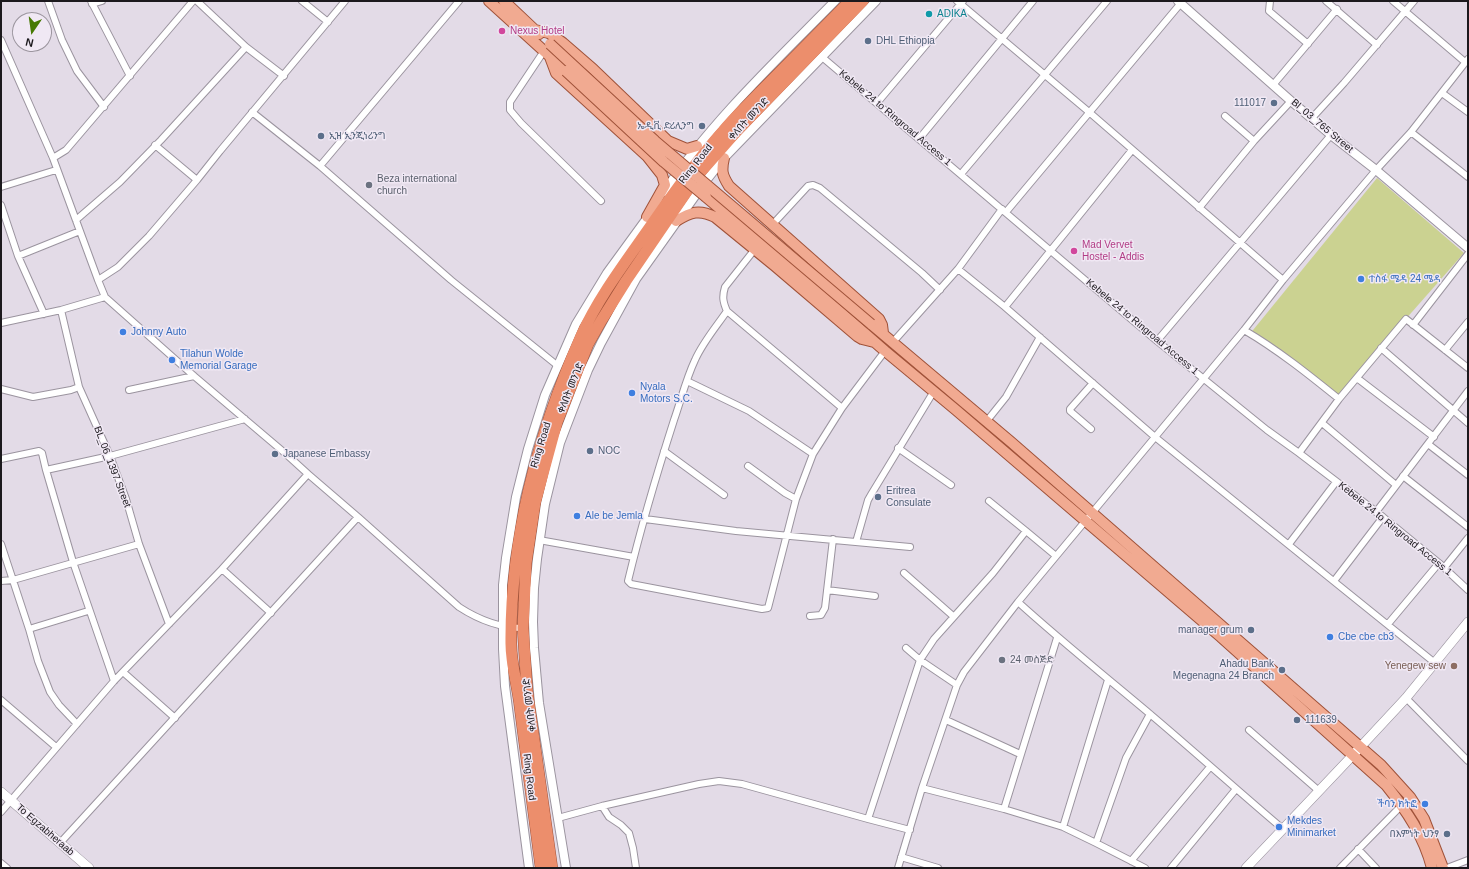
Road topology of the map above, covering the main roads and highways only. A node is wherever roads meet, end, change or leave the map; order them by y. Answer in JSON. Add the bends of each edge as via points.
{"nodes":[{"id":1,"x":489,"y":1,"type":"edge"},
{"id":2,"x":504,"y":1,"type":"edge"},
{"id":3,"x":850,"y":1,"type":"edge"},
{"id":4,"x":863,"y":1,"type":"edge"},
{"id":5,"x":535,"y":30,"type":"junction"},
{"id":6,"x":548,"y":51,"type":"junction"},
{"id":7,"x":697,"y":146,"type":"road end"},
{"id":8,"x":724,"y":158,"type":"road end"},
{"id":9,"x":647,"y":217,"type":"road end"},
{"id":10,"x":676,"y":221,"type":"road end"},
{"id":11,"x":883,"y":333,"type":"junction"},
{"id":12,"x":875,"y":342,"type":"junction"},
{"id":13,"x":1088,"y":518,"type":"junction"},
{"id":14,"x":1468,"y":622,"type":"edge"},
{"id":15,"x":1361,"y":746,"type":"junction"},
{"id":16,"x":1353,"y":756,"type":"junction"},
{"id":17,"x":1,"y":792,"type":"edge"},
{"id":18,"x":89,"y":868,"type":"edge"},
{"id":19,"x":541,"y":868,"type":"edge"},
{"id":20,"x":552,"y":868,"type":"edge"},
{"id":21,"x":1246,"y":868,"type":"edge"},
{"id":22,"x":1432,"y":868,"type":"edge"},
{"id":23,"x":1443,"y":868,"type":"edge"}],
"edges":[{"from":1,"to":6,"type":"main road"},
{"from":2,"to":5,"type":"main road"},
{"from":3,"to":19,"type":"highway","name":"Ring Road","via":[[723,130],[694,165],[591,317],[551,410],[540,442],[520,528],[506,627],[518,688]]},
{"from":4,"to":20,"type":"highway","name":"ቀለበት መንገድ","via":[[736,132],[699,174],[601,321],[588,344],[557,422],[535,503],[526,563],[523,628],[527,690]]},
{"from":5,"to":6,"type":"main road"},
{"from":5,"to":7,"type":"main road","via":[[549,34],[562,42],[668,141],[687,149]]},
{"from":6,"to":9,"type":"main road","via":[[556,73],[647,156],[662,175],[665,185]]},
{"from":6,"to":11,"type":"main road","bridge":true},
{"from":6,"to":12,"type":"main road","bridge":true,"via":[[566,71],[664,162]]},
{"from":8,"to":11,"type":"main road","via":[[722,168],[724,179],[729,186],[879,319]]},
{"from":10,"to":12,"type":"main road","via":[[692,212],[707,213],[725,224],[862,340]]},
{"from":11,"to":13,"type":"main road","via":[[986,422]]},
{"from":12,"to":13,"type":"main road"},
{"from":13,"to":15,"type":"main road"},
{"from":13,"to":16,"type":"main road"},
{"from":14,"to":15,"type":"main road","via":[[1406,698]]},
{"from":15,"to":16,"type":"main road"},
{"from":15,"to":23,"type":"main road","via":[[1410,797],[1424,818]]},
{"from":16,"to":21,"type":"main road"},
{"from":16,"to":22,"type":"main road","via":[[1386,785],[1402,805],[1422,838]]},
{"from":17,"to":18,"type":"main road","name":"To Egzabheraab"}]}
